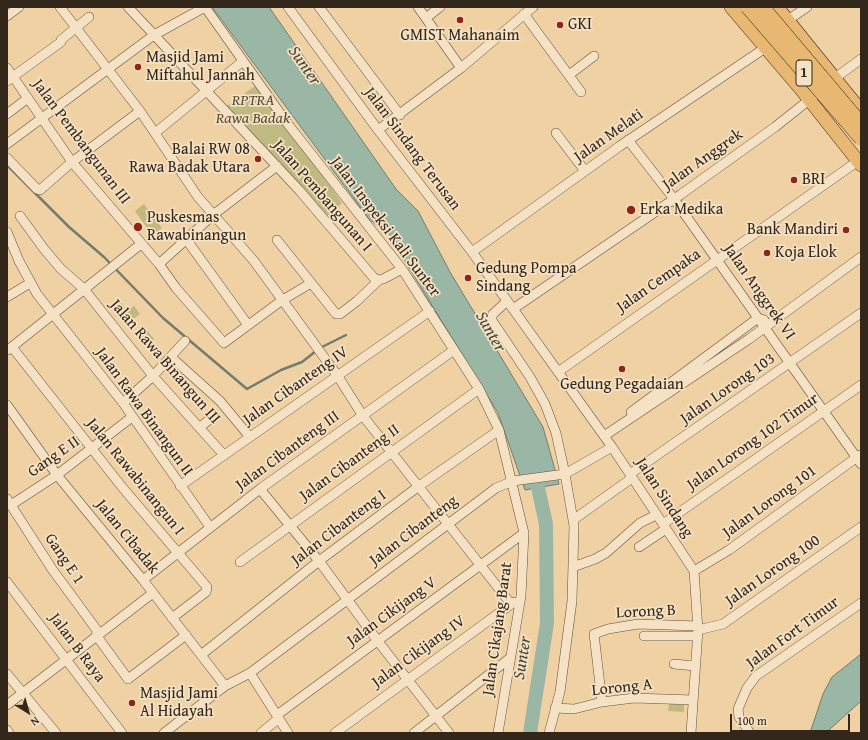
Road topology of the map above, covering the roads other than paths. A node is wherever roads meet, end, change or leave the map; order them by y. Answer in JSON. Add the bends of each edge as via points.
{"nodes":[{"id":1,"x":19,"y":7,"type":"edge"},
{"id":2,"x":60,"y":7,"type":"edge"},
{"id":3,"x":128,"y":7,"type":"edge"},
{"id":4,"x":205,"y":7,"type":"edge"},
{"id":5,"x":288,"y":7,"type":"edge"},
{"id":6,"x":319,"y":7,"type":"edge"},
{"id":7,"x":418,"y":7,"type":"edge"},
{"id":8,"x":440,"y":7,"type":"edge"},
{"id":9,"x":533,"y":7,"type":"edge"},
{"id":10,"x":731,"y":7,"type":"edge"},
{"id":11,"x":747,"y":7,"type":"edge"},
{"id":12,"x":764,"y":7,"type":"edge"},
{"id":13,"x":777,"y":7,"type":"edge"},
{"id":14,"x":807,"y":7,"type":"edge"},
{"id":15,"x":524,"y":14,"type":"junction"},
{"id":16,"x":7,"y":16,"type":"edge"},
{"id":17,"x":89,"y":17,"type":"dead end"},
{"id":18,"x":426,"y":18,"type":"junction"},
{"id":19,"x":788,"y":20,"type":"junction"},
{"id":20,"x":77,"y":27,"type":"junction"},
{"id":21,"x":154,"y":35,"type":"junction"},
{"id":22,"x":765,"y":48,"type":"junction"},
{"id":23,"x":594,"y":56,"type":"dead end"},
{"id":24,"x":861,"y":59,"type":"edge"},
{"id":25,"x":243,"y":61,"type":"junction"},
{"id":26,"x":7,"y":68,"type":"edge"},
{"id":27,"x":461,"y":68,"type":"junction"},
{"id":28,"x":109,"y":69,"type":"junction"},
{"id":29,"x":569,"y":75,"type":"junction"},
{"id":30,"x":834,"y":78,"type":"junction"},
{"id":31,"x":10,"y":79,"type":"edge"},
{"id":32,"x":208,"y":91,"type":"junction"},
{"id":33,"x":581,"y":92,"type":"dead end"},
{"id":34,"x":28,"y":98,"type":"junction"},
{"id":35,"x":809,"y":99,"type":"junction"},
{"id":36,"x":140,"y":111,"type":"junction"},
{"id":37,"x":861,"y":111,"type":"edge"},
{"id":38,"x":7,"y":114,"type":"edge"},
{"id":39,"x":861,"y":114,"type":"edge"},
{"id":40,"x":400,"y":115,"type":"junction"},
{"id":41,"x":41,"y":119,"type":"junction"},
{"id":42,"x":861,"y":123,"type":"edge"},
{"id":43,"x":378,"y":130,"type":"junction"},
{"id":44,"x":155,"y":133,"type":"junction"},
{"id":45,"x":556,"y":133,"type":"dead end"},
{"id":46,"x":838,"y":136,"type":"junction"},
{"id":47,"x":861,"y":139,"type":"edge"},
{"id":48,"x":628,"y":140,"type":"junction"},
{"id":49,"x":7,"y":144,"type":"edge"},
{"id":50,"x":7,"y":158,"type":"edge"},
{"id":51,"x":72,"y":162,"type":"junction"},
{"id":52,"x":859,"y":163,"type":"edge"},
{"id":53,"x":277,"y":166,"type":"junction"},
{"id":54,"x":584,"y":171,"type":"junction"},
{"id":55,"x":674,"y":199,"type":"junction"},
{"id":56,"x":214,"y":214,"type":"junction"},
{"id":57,"x":20,"y":216,"type":"dead end"},
{"id":58,"x":7,"y":232,"type":"edge"},
{"id":59,"x":186,"y":239,"type":"junction"},
{"id":60,"x":277,"y":240,"type":"dead end"},
{"id":61,"x":141,"y":244,"type":"junction"},
{"id":62,"x":472,"y":252,"type":"junction"},
{"id":63,"x":861,"y":257,"type":"edge"},
{"id":64,"x":717,"y":259,"type":"junction"},
{"id":65,"x":159,"y":264,"type":"junction"},
{"id":66,"x":402,"y":269,"type":"junction"},
{"id":67,"x":378,"y":280,"type":"junction"},
{"id":68,"x":30,"y":283,"type":"junction"},
{"id":69,"x":311,"y":283,"type":"junction"},
{"id":70,"x":84,"y":289,"type":"junction"},
{"id":71,"x":7,"y":297,"type":"edge"},
{"id":72,"x":281,"y":301,"type":"junction"},
{"id":73,"x":508,"y":301,"type":"junction"},
{"id":74,"x":513,"y":309,"type":"junction"},
{"id":75,"x":430,"y":311,"type":"junction"},
{"id":76,"x":861,"y":313,"type":"edge"},
{"id":77,"x":54,"y":314,"type":"junction"},
{"id":78,"x":758,"y":318,"type":"junction"},
{"id":79,"x":768,"y":324,"type":"junction"},
{"id":80,"x":248,"y":325,"type":"junction"},
{"id":81,"x":184,"y":341,"type":"dead end"},
{"id":82,"x":9,"y":349,"type":"edge"},
{"id":83,"x":454,"y":350,"type":"junction"},
{"id":84,"x":171,"y":356,"type":"junction"},
{"id":85,"x":791,"y":364,"type":"junction"},
{"id":86,"x":558,"y":372,"type":"junction"},
{"id":87,"x":337,"y":375,"type":"junction"},
{"id":88,"x":153,"y":376,"type":"junction"},
{"id":89,"x":861,"y":385,"type":"edge"},
{"id":90,"x":479,"y":389,"type":"junction"},
{"id":91,"x":123,"y":403,"type":"junction"},
{"id":92,"x":7,"y":405,"type":"edge"},
{"id":93,"x":823,"y":411,"type":"junction"},
{"id":94,"x":214,"y":416,"type":"dead end"},
{"id":95,"x":363,"y":416,"type":"junction"},
{"id":96,"x":132,"y":417,"type":"junction"},
{"id":97,"x":628,"y":418,"type":"junction"},
{"id":98,"x":200,"y":427,"type":"junction"},
{"id":99,"x":499,"y":430,"type":"junction"},
{"id":100,"x":249,"y":436,"type":"junction"},
{"id":101,"x":604,"y":436,"type":"junction"},
{"id":102,"x":612,"y":447,"type":"junction"},
{"id":103,"x":92,"y":449,"type":"junction"},
{"id":104,"x":392,"y":451,"type":"junction"},
{"id":105,"x":223,"y":454,"type":"junction"},
{"id":106,"x":860,"y":459,"type":"edge"},
{"id":107,"x":561,"y":474,"type":"junction"},
{"id":108,"x":57,"y":475,"type":"junction"},
{"id":109,"x":631,"y":476,"type":"junction"},
{"id":110,"x":516,"y":481,"type":"junction"},
{"id":111,"x":180,"y":486,"type":"junction"},
{"id":112,"x":420,"y":486,"type":"junction"},
{"id":113,"x":260,"y":489,"type":"junction"},
{"id":114,"x":9,"y":502,"type":"edge"},
{"id":115,"x":656,"y":514,"type":"junction"},
{"id":116,"x":573,"y":520,"type":"junction"},
{"id":117,"x":447,"y":523,"type":"junction"},
{"id":118,"x":290,"y":525,"type":"junction"},
{"id":119,"x":210,"y":527,"type":"junction"},
{"id":120,"x":664,"y":527,"type":"junction"},
{"id":121,"x":861,"y":528,"type":"edge"},
{"id":122,"x":524,"y":533,"type":"junction"},
{"id":123,"x":639,"y":547,"type":"dead end"},
{"id":124,"x":178,"y":553,"type":"junction"},
{"id":125,"x":240,"y":562,"type":"dead end"},
{"id":126,"x":319,"y":562,"type":"junction"},
{"id":127,"x":479,"y":566,"type":"junction"},
{"id":128,"x":573,"y":567,"type":"junction"},
{"id":129,"x":694,"y":571,"type":"junction"},
{"id":130,"x":143,"y":580,"type":"junction"},
{"id":131,"x":7,"y":582,"type":"edge"},
{"id":132,"x":153,"y":593,"type":"junction"},
{"id":133,"x":521,"y":596,"type":"junction"},
{"id":134,"x":348,"y":600,"type":"junction"},
{"id":135,"x":861,"y":603,"type":"edge"},
{"id":136,"x":511,"y":604,"type":"junction"},
{"id":137,"x":172,"y":618,"type":"junction"},
{"id":138,"x":698,"y":630,"type":"junction"},
{"id":139,"x":98,"y":634,"type":"junction"},
{"id":140,"x":186,"y":635,"type":"junction"},
{"id":141,"x":644,"y":636,"type":"dead end"},
{"id":142,"x":377,"y":640,"type":"junction"},
{"id":143,"x":201,"y":655,"type":"junction"},
{"id":144,"x":66,"y":658,"type":"junction"},
{"id":145,"x":510,"y":658,"type":"junction"},
{"id":146,"x":674,"y":664,"type":"dead end"},
{"id":147,"x":695,"y":666,"type":"junction"},
{"id":148,"x":250,"y":673,"type":"junction"},
{"id":149,"x":7,"y":674,"type":"edge"},
{"id":150,"x":407,"y":678,"type":"junction"},
{"id":151,"x":225,"y":686,"type":"junction"},
{"id":152,"x":22,"y":692,"type":"junction"},
{"id":153,"x":693,"y":700,"type":"junction"},
{"id":154,"x":602,"y":702,"type":"junction"},
{"id":155,"x":7,"y":705,"type":"edge"},
{"id":156,"x":555,"y":708,"type":"junction"},
{"id":157,"x":436,"y":716,"type":"junction"},
{"id":158,"x":278,"y":717,"type":"junction"},
{"id":159,"x":7,"y":730,"type":"edge"},
{"id":160,"x":497,"y":732,"type":"edge"},
{"id":161,"x":9,"y":733,"type":"edge"},
{"id":162,"x":56,"y":733,"type":"edge"},
{"id":163,"x":122,"y":733,"type":"edge"},
{"id":164,"x":164,"y":733,"type":"edge"},
{"id":165,"x":261,"y":733,"type":"edge"},
{"id":166,"x":288,"y":733,"type":"edge"},
{"id":167,"x":335,"y":733,"type":"edge"},
{"id":168,"x":414,"y":733,"type":"edge"},
{"id":169,"x":449,"y":733,"type":"edge"},
{"id":170,"x":549,"y":733,"type":"edge"},
{"id":171,"x":691,"y":733,"type":"edge"},
{"id":172,"x":750,"y":733,"type":"edge"}],
"edges":[{"from":1,"to":16,"type":"street"},
{"from":2,"to":20,"type":"street"},
{"from":3,"to":21,"type":"street","name":"Jalan Pembangunan I"},
{"from":4,"to":21,"type":"street"},
{"from":4,"to":25,"type":"street","name":"Jalan Inspeksi Kali Sunter"},
{"from":5,"to":43,"type":"street","name":"Jalan Sindang Terusan"},
{"from":6,"to":40,"type":"street"},
{"from":7,"to":18,"type":"street"},
{"from":8,"to":18,"type":"street"},
{"from":9,"to":15,"type":"street"},
{"from":10,"to":22,"type":"highway","number":"1"},
{"from":11,"to":47,"type":"highway","number":"1","bridge":true},
{"from":12,"to":42,"type":"highway","number":"1","bridge":true},
{"from":13,"to":19,"type":"highway","number":"1"},
{"from":14,"to":19,"type":"street"},
{"from":15,"to":27,"type":"street"},
{"from":15,"to":29,"type":"street"},
{"from":17,"to":20,"type":"street"},
{"from":18,"to":27,"type":"street"},
{"from":19,"to":30,"type":"highway","number":"1"},
{"from":20,"to":28,"type":"street"},
{"from":20,"to":31,"type":"street","via":[[61,42]]},
{"from":21,"to":28,"type":"street"},
{"from":21,"to":32,"type":"street","name":"Jalan Pembangunan I"},
{"from":22,"to":35,"type":"highway","number":"1"},
{"from":22,"to":48,"type":"street","name":"Jalan Melati"},
{"from":23,"to":29,"type":"street"},
{"from":24,"to":30,"type":"street","name":"Jalan Anggrek"},
{"from":25,"to":32,"type":"street"},
{"from":25,"to":66,"type":"street","name":"Jalan Inspeksi Kali Sunter","via":[[287,123]]},
{"from":26,"to":31,"type":"street","name":"Jalan Pembangunan III"},
{"from":27,"to":40,"type":"street"},
{"from":28,"to":36,"type":"street"},
{"from":28,"to":41,"type":"street"},
{"from":29,"to":33,"type":"street"},
{"from":30,"to":35,"type":"street","name":"Jalan Anggrek"},
{"from":30,"to":37,"type":"highway","number":"1"},
{"from":31,"to":34,"type":"street","name":"Jalan Pembangunan III"},
{"from":32,"to":44,"type":"street"},
{"from":32,"to":53,"type":"street","name":"Jalan Pembangunan I"},
{"from":34,"to":38,"type":"street"},
{"from":34,"to":41,"type":"street","name":"Jalan Pembangunan III"},
{"from":35,"to":46,"type":"highway","number":"1"},
{"from":35,"to":55,"type":"street","name":"Jalan Anggrek","via":[[775,128]]},
{"from":36,"to":44,"type":"street"},
{"from":36,"to":51,"type":"street"},
{"from":39,"to":46,"type":"highway","via":[[852,113],[841,120],[836,127]]},
{"from":40,"to":43,"type":"street"},
{"from":41,"to":49,"type":"street"},
{"from":41,"to":51,"type":"street","name":"Jalan Pembangunan III"},
{"from":43,"to":62,"type":"street","name":"Jalan Sindang Terusan"},
{"from":44,"to":56,"type":"street","via":[[191,186]]},
{"from":45,"to":54,"type":"street"},
{"from":46,"to":52,"type":"highway","number":"1"},
{"from":48,"to":54,"type":"street","name":"Jalan Melati"},
{"from":48,"to":55,"type":"street","name":"Jalan Anggrek VI"},
{"from":50,"to":51,"type":"street","via":[[38,191]]},
{"from":51,"to":61,"type":"street","name":"Jalan Pembangunan III"},
{"from":52,"to":64,"type":"street","name":"Jalan Cempaka"},
{"from":53,"to":56,"type":"street"},
{"from":53,"to":67,"type":"street","name":"Jalan Pembangunan I"},
{"from":54,"to":62,"type":"street","name":"Jalan Melati"},
{"from":55,"to":64,"type":"street","name":"Jalan Anggrek VI"},
{"from":55,"to":74,"type":"street","name":"Jalan Anggrek"},
{"from":56,"to":59,"type":"street"},
{"from":56,"to":72,"type":"street","via":[[254,261]]},
{"from":57,"to":70,"type":"street","name":"Jalan Rawa Binangun III","via":[[61,269]]},
{"from":58,"to":68,"type":"street","name":"Jalan Rawa Binangun II"},
{"from":59,"to":65,"type":"street"},
{"from":59,"to":80,"type":"street"},
{"from":60,"to":69,"type":"street"},
{"from":61,"to":65,"type":"street","name":"Jalan Pembangunan III"},
{"from":61,"to":70,"type":"street"},
{"from":62,"to":73,"type":"street","name":"Jalan Sindang Terusan"},
{"from":63,"to":79,"type":"street"},
{"from":64,"to":78,"type":"street","name":"Jalan Anggrek VI"},
{"from":64,"to":86,"type":"street","name":"Jalan Cempaka"},
{"from":65,"to":80,"type":"street","name":"Jalan Pembangunan III","via":[[224,344]]},
{"from":66,"to":67,"type":"street","via":[[388,278]]},
{"from":66,"to":75,"type":"street","name":"Jalan Inspeksi Kali Sunter"},
{"from":67,"to":69,"type":"street","via":[[340,314],[336,314]]},
{"from":68,"to":71,"type":"street"},
{"from":68,"to":77,"type":"street","name":"Jalan Rawa Binangun II"},
{"from":69,"to":72,"type":"street"},
{"from":70,"to":77,"type":"street"},
{"from":70,"to":88,"type":"street","name":"Jalan Rawa Binangun III"},
{"from":72,"to":80,"type":"street"},
{"from":72,"to":87,"type":"street"},
{"from":73,"to":74,"type":"street","name":"Jalan Sindang Terusan"},
{"from":73,"to":107,"type":"street","via":[[491,319],[530,376],[545,404],[556,433]]},
{"from":74,"to":86,"type":"street","name":"Jalan Sindang"},
{"from":75,"to":83,"type":"street","name":"Jalan Inspeksi Kali Sunter"},
{"from":75,"to":87,"type":"street","name":"Jalan Cibanteng IV"},
{"from":76,"to":85,"type":"street","name":"Jalan Lorong 103"},
{"from":77,"to":82,"type":"street"},
{"from":77,"to":91,"type":"street","name":"Jalan Rawa Binangun II"},
{"from":78,"to":79,"type":"street"},
{"from":78,"to":97,"type":"street","via":[[631,412]]},
{"from":79,"to":85,"type":"street","name":"Jalan Anggrek VI"},
{"from":79,"to":97,"type":"street","via":[[636,416]]},
{"from":81,"to":84,"type":"street"},
{"from":82,"to":103,"type":"street","name":"Jalan Rawabinangun I"},
{"from":83,"to":90,"type":"street","name":"Jalan Inspeksi Kali Sunter"},
{"from":83,"to":95,"type":"street","name":"Jalan Cibanteng III"},
{"from":84,"to":88,"type":"street"},
{"from":84,"to":100,"type":"street","via":[[220,401]]},
{"from":85,"to":93,"type":"street","name":"Jalan Anggrek VI"},
{"from":85,"to":109,"type":"street","name":"Jalan Lorong 103"},
{"from":86,"to":101,"type":"street","name":"Jalan Sindang"},
{"from":87,"to":95,"type":"street"},
{"from":87,"to":100,"type":"street","name":"Jalan Cibanteng IV"},
{"from":88,"to":91,"type":"street"},
{"from":88,"to":98,"type":"street","name":"Jalan Rawa Binangun III"},
{"from":89,"to":93,"type":"street","name":"Jalan Lorong 102 Timur"},
{"from":90,"to":99,"type":"street","name":"Jalan Inspeksi Kali Sunter"},
{"from":90,"to":104,"type":"street","name":"Jalan Cibanteng II"},
{"from":91,"to":96,"type":"street","name":"Jalan Rawa Binangun II"},
{"from":92,"to":108,"type":"street","name":"Jalan Cibadak"},
{"from":93,"to":106,"type":"street","name":"Jalan Anggrek VI"},
{"from":93,"to":120,"type":"street","name":"Jalan Lorong 102 Timur"},
{"from":94,"to":98,"type":"street"},
{"from":95,"to":104,"type":"street"},
{"from":95,"to":113,"type":"street","name":"Jalan Cibanteng III"},
{"from":96,"to":103,"type":"street","name":"Gang E II"},
{"from":96,"to":111,"type":"street","name":"Jalan Rawa Binangun II"},
{"from":97,"to":101,"type":"street"},
{"from":98,"to":105,"type":"street","name":"Jalan Rawa Binangun III"},
{"from":99,"to":110,"type":"street","name":"Jalan Inspeksi Kali Sunter"},
{"from":99,"to":112,"type":"street","name":"Jalan Cibanteng I"},
{"from":100,"to":105,"type":"street","name":"Jalan Cibanteng IV"},
{"from":101,"to":102,"type":"street","name":"Jalan Sindang"},
{"from":102,"to":107,"type":"street","name":"Jalan Cibanteng"},
{"from":102,"to":109,"type":"street","name":"Jalan Sindang"},
{"from":103,"to":108,"type":"street","name":"Gang E II"},
{"from":103,"to":124,"type":"street","name":"Jalan Rawabinangun I"},
{"from":104,"to":112,"type":"street"},
{"from":104,"to":118,"type":"street","name":"Jalan Cibanteng II"},
{"from":105,"to":111,"type":"street","name":"Jalan Cibanteng IV"},
{"from":106,"to":129,"type":"street","name":"Jalan Lorong 101","via":[[729,550]]},
{"from":107,"to":110,"type":"street","name":"Jalan Cibanteng"},
{"from":107,"to":116,"type":"street"},
{"from":108,"to":114,"type":"street","name":"Gang E II"},
{"from":108,"to":130,"type":"street","name":"Jalan Cibadak"},
{"from":109,"to":115,"type":"street","name":"Jalan Sindang"},
{"from":109,"to":116,"type":"street","name":"Jalan Lorong 103"},
{"from":110,"to":117,"type":"street","name":"Jalan Cibanteng","via":[[496,488]]},
{"from":110,"to":122,"type":"street","name":"Jalan Cikajang Barat"},
{"from":111,"to":119,"type":"street","name":"Jalan Rawa Binangun II"},
{"from":112,"to":117,"type":"street"},
{"from":112,"to":126,"type":"street","name":"Jalan Cibanteng I"},
{"from":113,"to":118,"type":"street"},
{"from":113,"to":119,"type":"street","name":"Jalan Cibanteng III"},
{"from":114,"to":139,"type":"street","name":"Gang E 1"},
{"from":115,"to":120,"type":"street","name":"Jalan Sindang"},
{"from":115,"to":128,"type":"street","via":[[640,523],[606,553]]},
{"from":116,"to":128,"type":"street"},
{"from":117,"to":127,"type":"street"},
{"from":117,"to":134,"type":"street","name":"Jalan Cibanteng"},
{"from":118,"to":125,"type":"street","name":"Jalan Cibanteng II"},
{"from":118,"to":126,"type":"street"},
{"from":119,"to":124,"type":"street","name":"Jalan Cibanteng III"},
{"from":120,"to":123,"type":"street","name":"Jalan Lorong 102 Timur"},
{"from":120,"to":129,"type":"street","name":"Jalan Sindang"},
{"from":121,"to":138,"type":"street","name":"Jalan Lorong 100","via":[[723,624]]},
{"from":122,"to":127,"type":"street","name":"Jalan Cikijang V"},
{"from":122,"to":133,"type":"street","name":"Jalan Cikajang Barat"},
{"from":124,"to":130,"type":"street","name":"Jalan Cibanteng III"},
{"from":124,"to":137,"type":"street","name":"Jalan Rawabinangun I","via":[[207,589]]},
{"from":126,"to":134,"type":"street"},
{"from":126,"to":143,"type":"street","name":"Jalan Cibanteng I"},
{"from":127,"to":136,"type":"street"},
{"from":127,"to":142,"type":"street","name":"Jalan Cikijang V"},
{"from":128,"to":156,"type":"street","via":[[572,600],[560,692]]},
{"from":129,"to":138,"type":"street","name":"Jalan Sindang"},
{"from":130,"to":132,"type":"street","name":"Jalan Cibadak"},
{"from":131,"to":144,"type":"street","name":"Jalan B Raya"},
{"from":132,"to":137,"type":"street","name":"Jalan Cibadak"},
{"from":132,"to":139,"type":"street"},
{"from":133,"to":136,"type":"street","name":"Jalan Cikijang IV"},
{"from":133,"to":145,"type":"street","name":"Jalan Cikajang Barat"},
{"from":134,"to":142,"type":"street"},
{"from":134,"to":148,"type":"street","name":"Jalan Cibanteng"},
{"from":135,"to":172,"type":"street","name":"Jalan Fort Timur","via":[[756,676],[747,688],[738,709],[739,717]]},
{"from":136,"to":150,"type":"street","name":"Jalan Cikijang IV"},
{"from":137,"to":140,"type":"street","name":"Jalan Cibadak"},
{"from":138,"to":141,"type":"street"},
{"from":138,"to":147,"type":"street","name":"Jalan Sindang"},
{"from":138,"to":154,"type":"street","name":"Lorong B","via":[[638,624],[594,634]]},
{"from":139,"to":140,"type":"street","name":"Gang E 1","via":[[128,679]]},
{"from":139,"to":144,"type":"street"},
{"from":140,"to":143,"type":"street","name":"Jalan Cibadak"},
{"from":142,"to":150,"type":"street"},
{"from":142,"to":158,"type":"street","name":"Jalan Cikijang V"},
{"from":143,"to":151,"type":"street","name":"Jalan Cibadak"},
{"from":144,"to":152,"type":"street"},
{"from":144,"to":163,"type":"street","name":"Jalan B Raya"},
{"from":145,"to":157,"type":"street"},
{"from":145,"to":160,"type":"street","name":"Jalan Cikajang Barat"},
{"from":146,"to":147,"type":"street"},
{"from":147,"to":153,"type":"street","name":"Jalan Sindang"},
{"from":148,"to":151,"type":"street","name":"Jalan Cibanteng"},
{"from":148,"to":158,"type":"street"},
{"from":149,"to":152,"type":"street"},
{"from":150,"to":157,"type":"street"},
{"from":150,"to":167,"type":"street","name":"Jalan Cikijang IV"},
{"from":151,"to":164,"type":"street","name":"Jalan Cibanteng"},
{"from":152,"to":155,"type":"street"},
{"from":152,"to":162,"type":"street"},
{"from":153,"to":154,"type":"street","name":"Lorong A","via":[[634,698]]},
{"from":153,"to":171,"type":"street","name":"Jalan Sindang"},
{"from":154,"to":156,"type":"street","name":"Lorong A","via":[[574,710]]},
{"from":156,"to":170,"type":"street"},
{"from":157,"to":168,"type":"street"},
{"from":157,"to":169,"type":"street"},
{"from":158,"to":165,"type":"street","name":"Jalan Cikijang V"},
{"from":158,"to":166,"type":"street"},
{"from":159,"to":161,"type":"street"}]}
